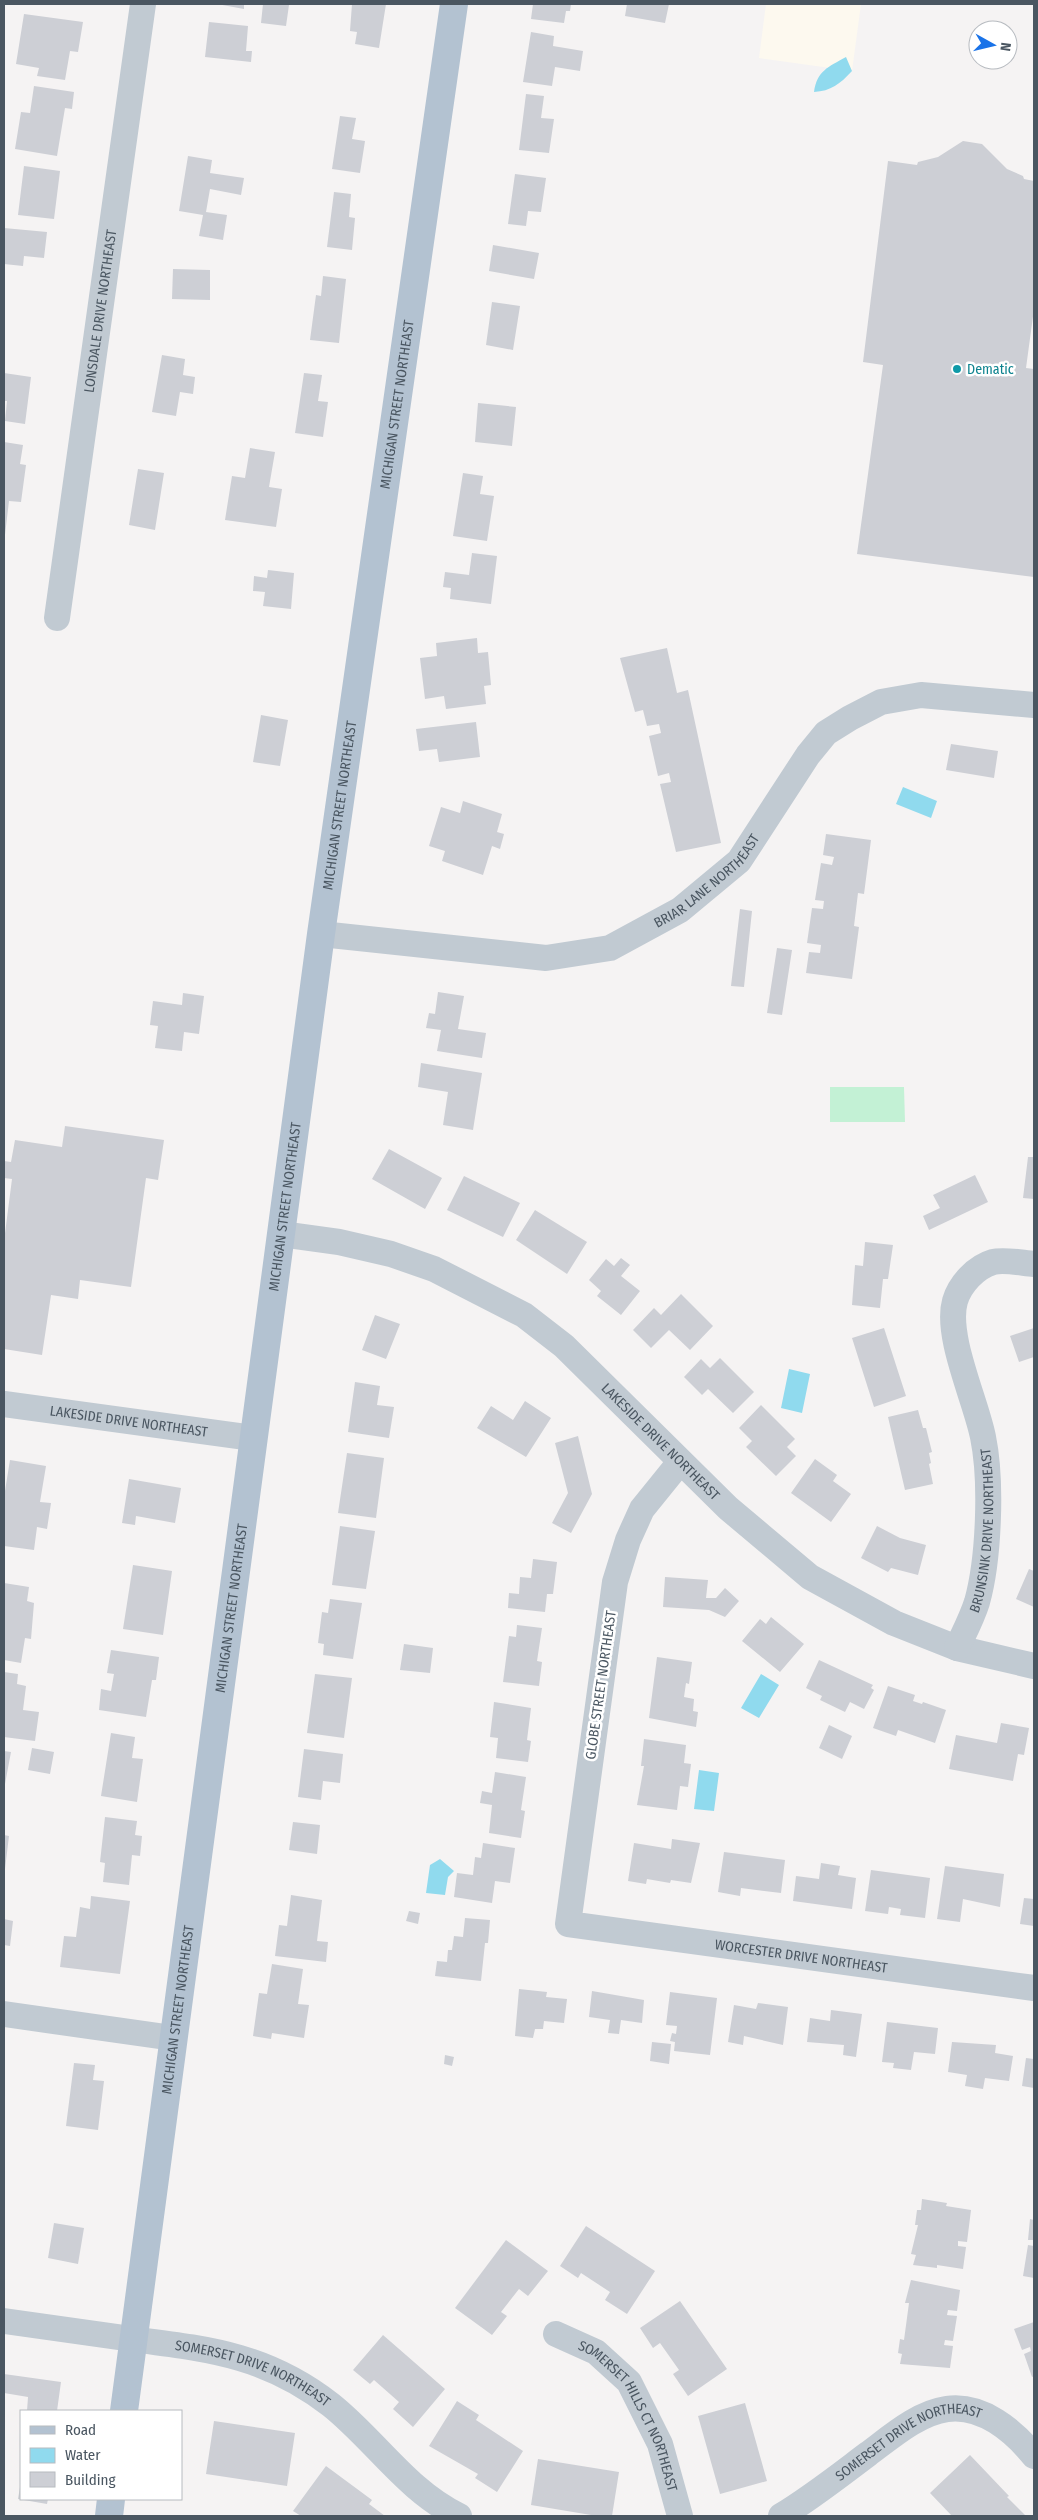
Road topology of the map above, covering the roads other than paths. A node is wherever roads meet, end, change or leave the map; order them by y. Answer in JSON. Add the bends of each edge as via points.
{"nodes":[{"id":1,"x":143,"y":4,"type":"edge"},
{"id":2,"x":454,"y":4,"type":"edge"},
{"id":3,"x":56,"y":618,"type":"dead end"},
{"id":4,"x":1034,"y":705,"type":"edge"},
{"id":5,"x":321,"y":934,"type":"junction"},
{"id":6,"x":281,"y":1234,"type":"junction"},
{"id":7,"x":1034,"y":1264,"type":"edge"},
{"id":8,"x":4,"y":1404,"type":"edge"},
{"id":9,"x":253,"y":1438,"type":"junction"},
{"id":10,"x":680,"y":1462,"type":"junction"},
{"id":11,"x":957,"y":1648,"type":"junction"},
{"id":12,"x":1034,"y":1666,"type":"edge"},
{"id":13,"x":568,"y":1924,"type":"joint"},
{"id":14,"x":1034,"y":1988,"type":"edge"},
{"id":15,"x":4,"y":2014,"type":"edge"},
{"id":16,"x":173,"y":2038,"type":"junction"},
{"id":17,"x":4,"y":2321,"type":"edge"},
{"id":18,"x":556,"y":2334,"type":"dead end"},
{"id":19,"x":134,"y":2339,"type":"junction"},
{"id":20,"x":124,"y":2410,"type":"edge"},
{"id":21,"x":1034,"y":2456,"type":"edge"},
{"id":22,"x":112,"y":2500,"type":"edge"},
{"id":23,"x":109,"y":2516,"type":"edge"},
{"id":24,"x":459,"y":2516,"type":"edge"},
{"id":25,"x":680,"y":2516,"type":"edge"},
{"id":26,"x":781,"y":2516,"type":"edge"}],
"edges":[{"from":1,"to":3,"type":"street","name":"LONSDALE DRIVE NORTHEAST"},
{"from":2,"to":5,"type":"main road","name":"MICHIGAN STREET NORTHEAST"},
{"from":4,"to":5,"type":"street","name":"BRIAR LANE NORTHEAST","via":[[921,695],[881,702],[850,718],[826,733],[808,755],[739,861],[680,910],[610,948],[546,958]]},
{"from":5,"to":6,"type":"main road","name":"MICHIGAN STREET NORTHEAST"},
{"from":6,"to":9,"type":"main road","name":"MICHIGAN STREET NORTHEAST"},
{"from":6,"to":10,"type":"street","name":"LAKESIDE DRIVE NORTHEAST","via":[[339,1242],[434,1268],[524,1315],[564,1346]]},
{"from":7,"to":11,"type":"street","name":"BRUNSINK DRIVE NORTHEAST","via":[[994,1262],[979,1269],[962,1285],[952,1312],[954,1332],[983,1437],[987,1484],[982,1573],[976,1603]]},
{"from":8,"to":9,"type":"street","name":"LAKESIDE DRIVE NORTHEAST"},
{"from":9,"to":16,"type":"main road","name":"MICHIGAN STREET NORTHEAST"},
{"from":10,"to":11,"type":"street","name":"LAKESIDE DRIVE NORTHEAST","via":[[728,1508],[810,1577],[876,1615]]},
{"from":10,"to":13,"type":"street","name":"GLOBE STREET NORTHEAST","via":[[642,1509],[615,1582]]},
{"from":11,"to":12,"type":"street","name":"LAKESIDE DRIVE NORTHEAST"},
{"from":13,"to":14,"type":"street","name":"WORCESTER DRIVE NORTHEAST"},
{"from":15,"to":16,"type":"street"},
{"from":16,"to":19,"type":"main road","name":"MICHIGAN STREET NORTHEAST"},
{"from":17,"to":19,"type":"street","name":"SOMERSET DRIVE NORTHEAST"},
{"from":18,"to":25,"type":"street","name":"SOMERSET HILLS CT NORTHEAST","via":[[596,2352],[629,2382],[660,2444]]},
{"from":19,"to":20,"type":"main road","name":"MICHIGAN STREET NORTHEAST"},
{"from":19,"to":24,"type":"street","name":"SOMERSET DRIVE NORTHEAST","via":[[242,2357],[288,2376],[331,2405],[415,2487]]},
{"from":21,"to":26,"type":"street","name":"SOMERSET DRIVE NORTHEAST","via":[[1006,2427],[987,2416],[949,2408],[933,2412],[896,2434]]},
{"from":22,"to":23,"type":"main road"}]}
